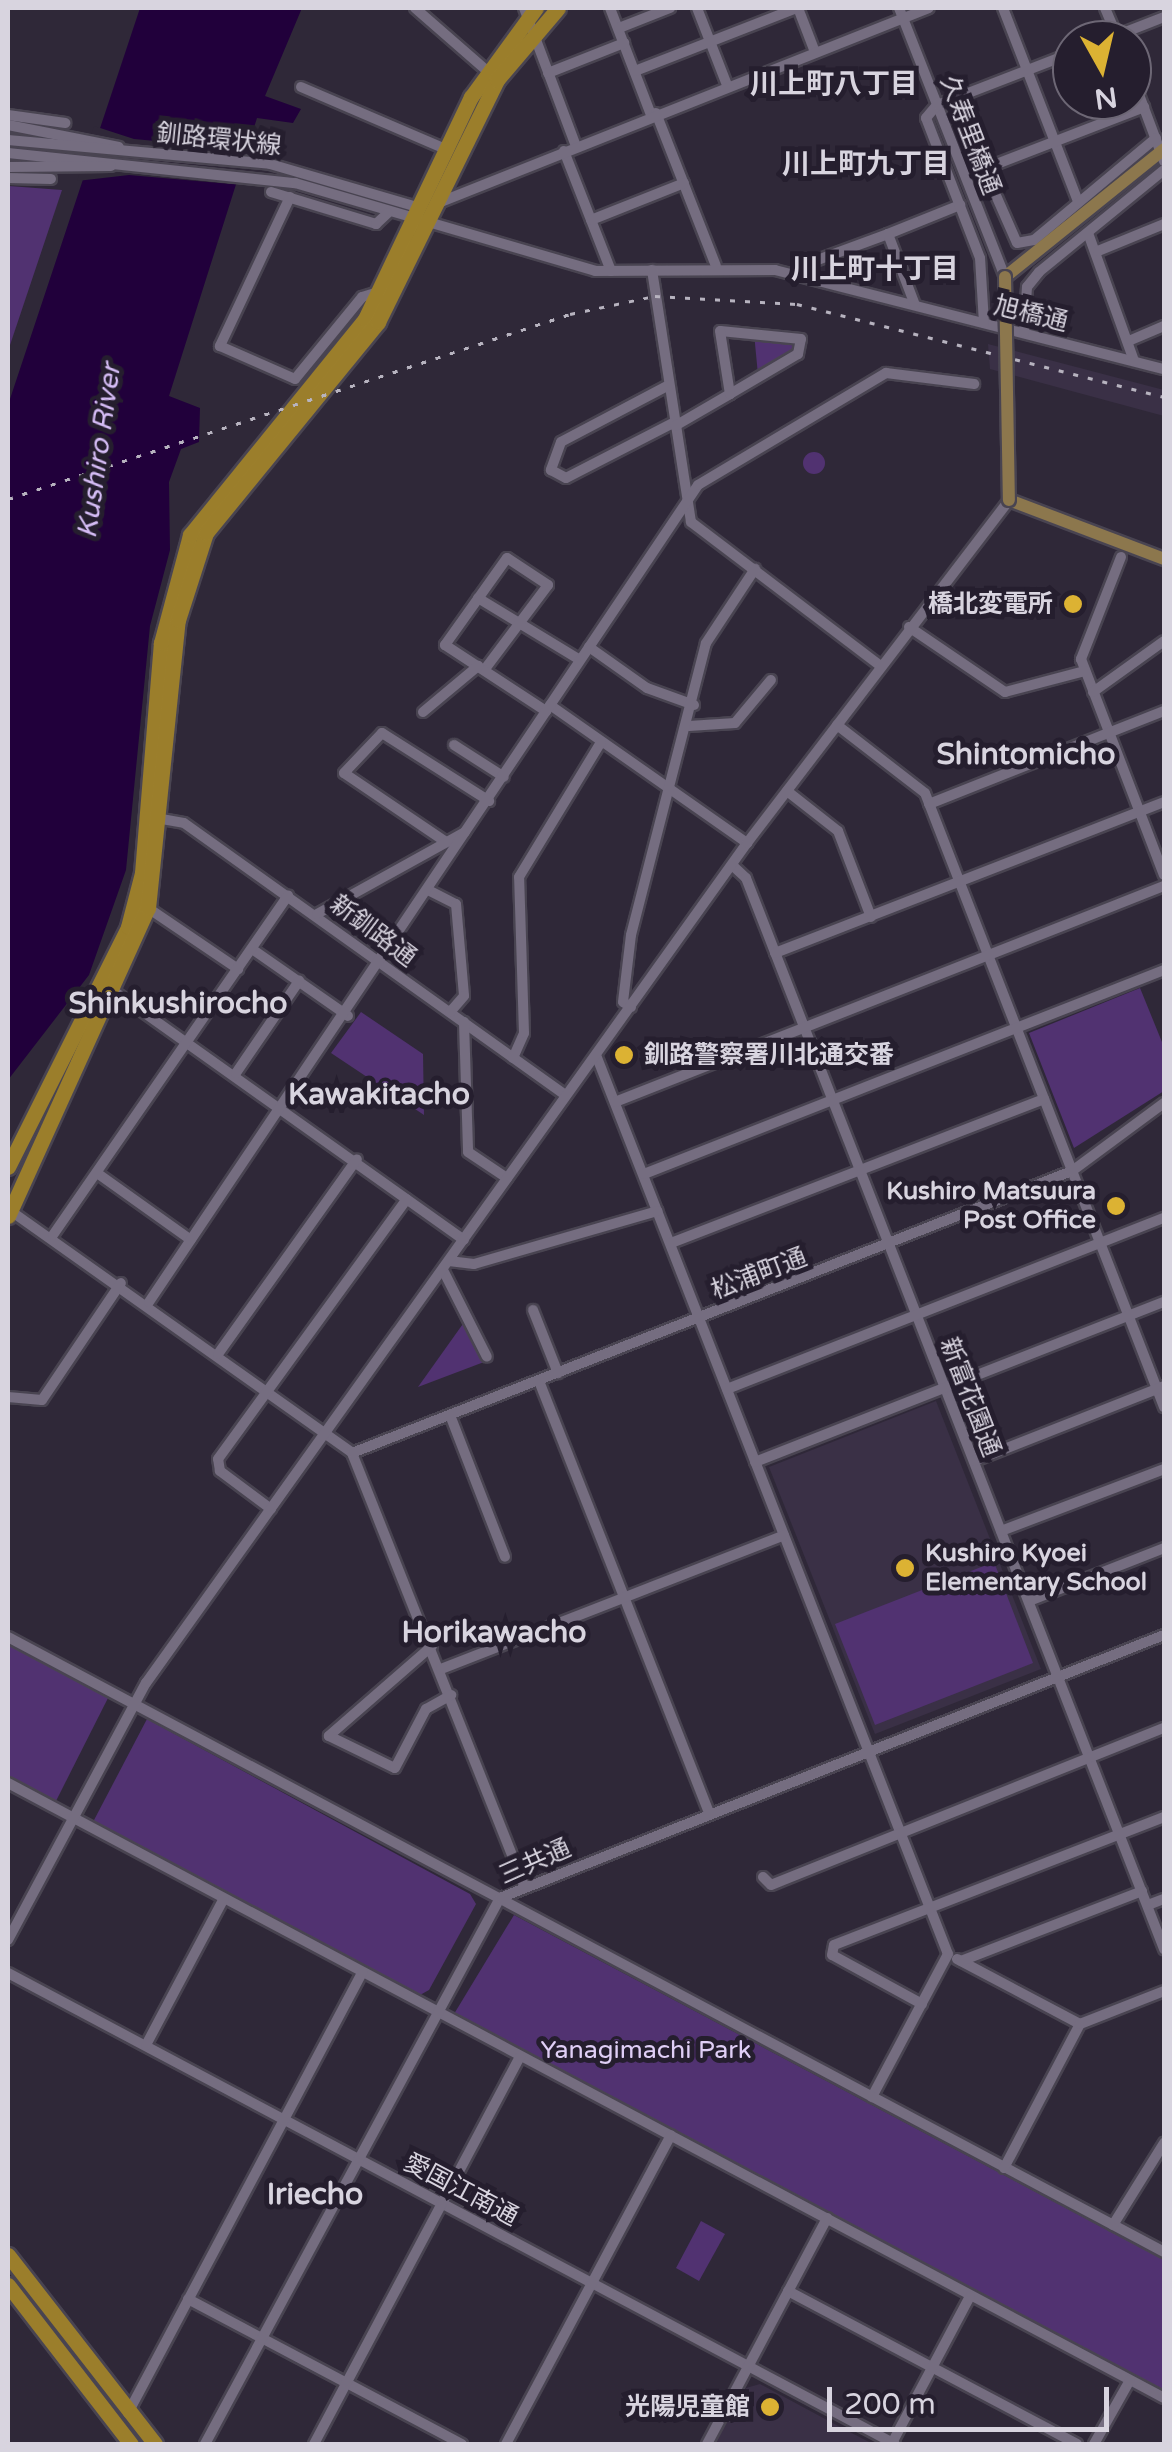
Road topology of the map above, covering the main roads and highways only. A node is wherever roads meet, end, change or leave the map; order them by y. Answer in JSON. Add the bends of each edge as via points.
{"nodes":[{"id":1,"x":558,"y":8,"type":"edge"},
{"id":2,"x":530,"y":16,"type":"edge"},
{"id":3,"x":491,"y":75,"type":"junction"},
{"id":4,"x":1162,"y":150,"type":"edge"},
{"id":5,"x":422,"y":218,"type":"junction"},
{"id":6,"x":1164,"y":559,"type":"edge"},
{"id":7,"x":155,"y":818,"type":"junction"},
{"id":8,"x":8,"y":1166,"type":"edge"},
{"id":9,"x":8,"y":1212,"type":"edge"},
{"id":10,"x":8,"y":2255,"type":"edge"},
{"id":11,"x":8,"y":2285,"type":"edge"},
{"id":12,"x":97,"y":2400,"type":"junction"},
{"id":13,"x":116,"y":2444,"type":"edge"},
{"id":14,"x":131,"y":2444,"type":"edge"},
{"id":15,"x":155,"y":2444,"type":"edge"}],
"edges":[{"from":1,"to":2,"type":"highway"},
{"from":2,"to":3,"type":"highway"},
{"from":3,"to":5,"type":"highway","via":[[448,150]]},
{"from":3,"to":5,"type":"highway","via":[[438,203]]},
{"from":4,"to":6,"type":"main road","bridge":true,"via":[[1005,276],[1008,500]]},
{"from":5,"to":7,"type":"highway","via":[[355,356],[206,533],[178,620]]},
{"from":5,"to":7,"type":"highway","via":[[380,291],[190,534],[161,642]]},
{"from":7,"to":8,"type":"highway","via":[[117,961]]},
{"from":7,"to":9,"type":"highway","via":[[148,908],[115,992],[42,1127]]},
{"from":10,"to":15,"type":"highway"},
{"from":11,"to":12,"type":"highway"},
{"from":12,"to":13,"type":"highway"},
{"from":12,"to":14,"type":"highway"}]}
